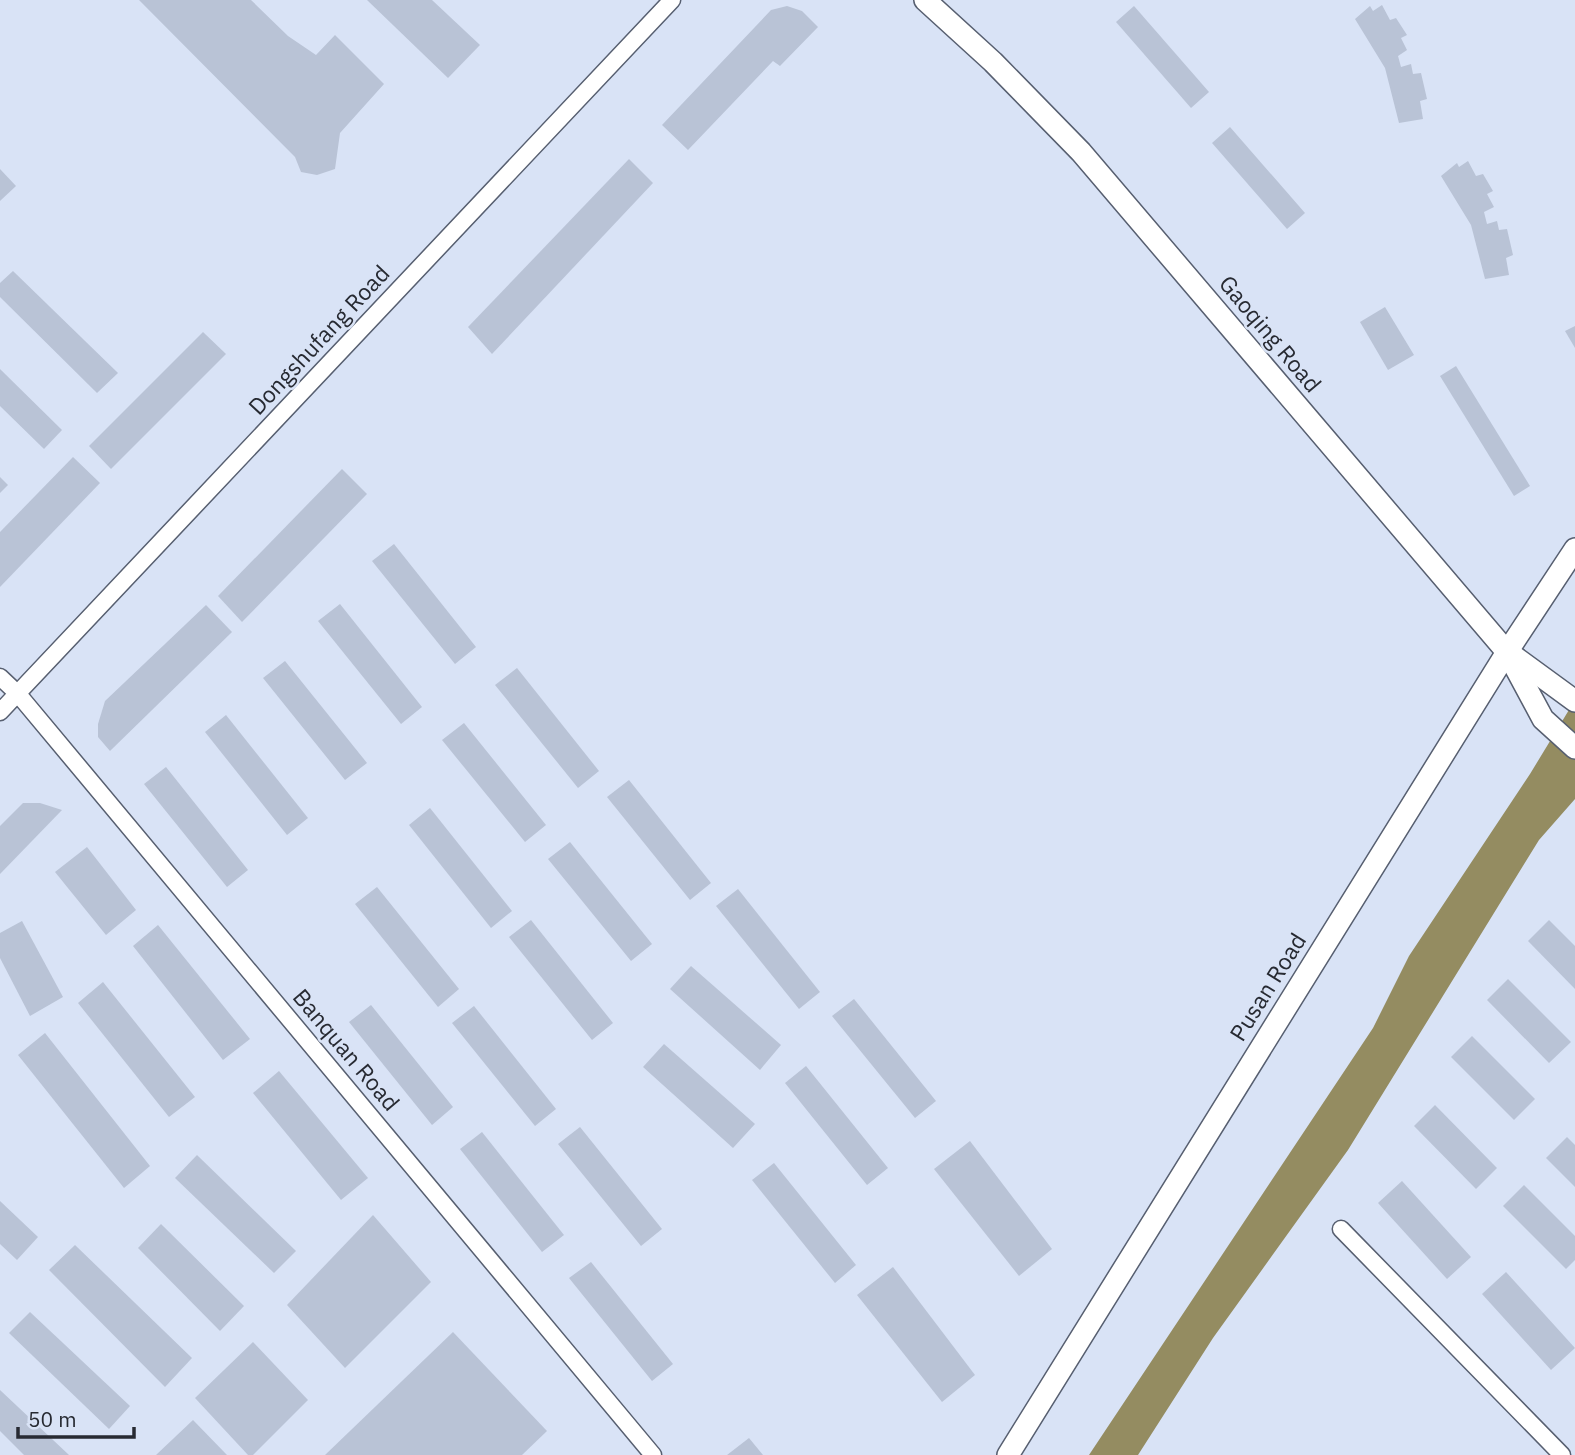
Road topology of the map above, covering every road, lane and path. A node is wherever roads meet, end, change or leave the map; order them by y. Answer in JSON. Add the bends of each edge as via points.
{"nodes":[{"id":1,"x":672,"y":0,"type":"edge"},
{"id":2,"x":925,"y":0,"type":"edge"},
{"id":3,"x":1575,"y":548,"type":"edge"},
{"id":4,"x":1507,"y":652,"type":"junction"},
{"id":5,"x":0,"y":677,"type":"edge"},
{"id":6,"x":18,"y":694,"type":"junction"},
{"id":7,"x":1569,"y":696,"type":"edge"},
{"id":8,"x":0,"y":712,"type":"edge"},
{"id":9,"x":1575,"y":748,"type":"edge"},
{"id":10,"x":1340,"y":1229,"type":"dead end"},
{"id":11,"x":653,"y":1455,"type":"edge"},
{"id":12,"x":1008,"y":1455,"type":"edge"},
{"id":13,"x":1562,"y":1455,"type":"edge"}],
"edges":[{"from":1,"to":6,"type":"street","name":"Dongshufang Road"},
{"from":2,"to":4,"type":"main road","name":"Gaoqing Road","via":[[1081,152]]},
{"from":3,"to":4,"type":"main road","name":"Pusan Road"},
{"from":4,"to":7,"type":"main road","name":"Gaoqing Road"},
{"from":4,"to":9,"type":"main road","via":[[1543,719]]},
{"from":4,"to":12,"type":"main road","name":"Pusan Road"},
{"from":5,"to":6,"type":"street","name":"Banquan Road"},
{"from":6,"to":8,"type":"street","name":"Dongshufang Road"},
{"from":6,"to":11,"type":"street","name":"Banquan Road"},
{"from":10,"to":13,"type":"street"}]}
